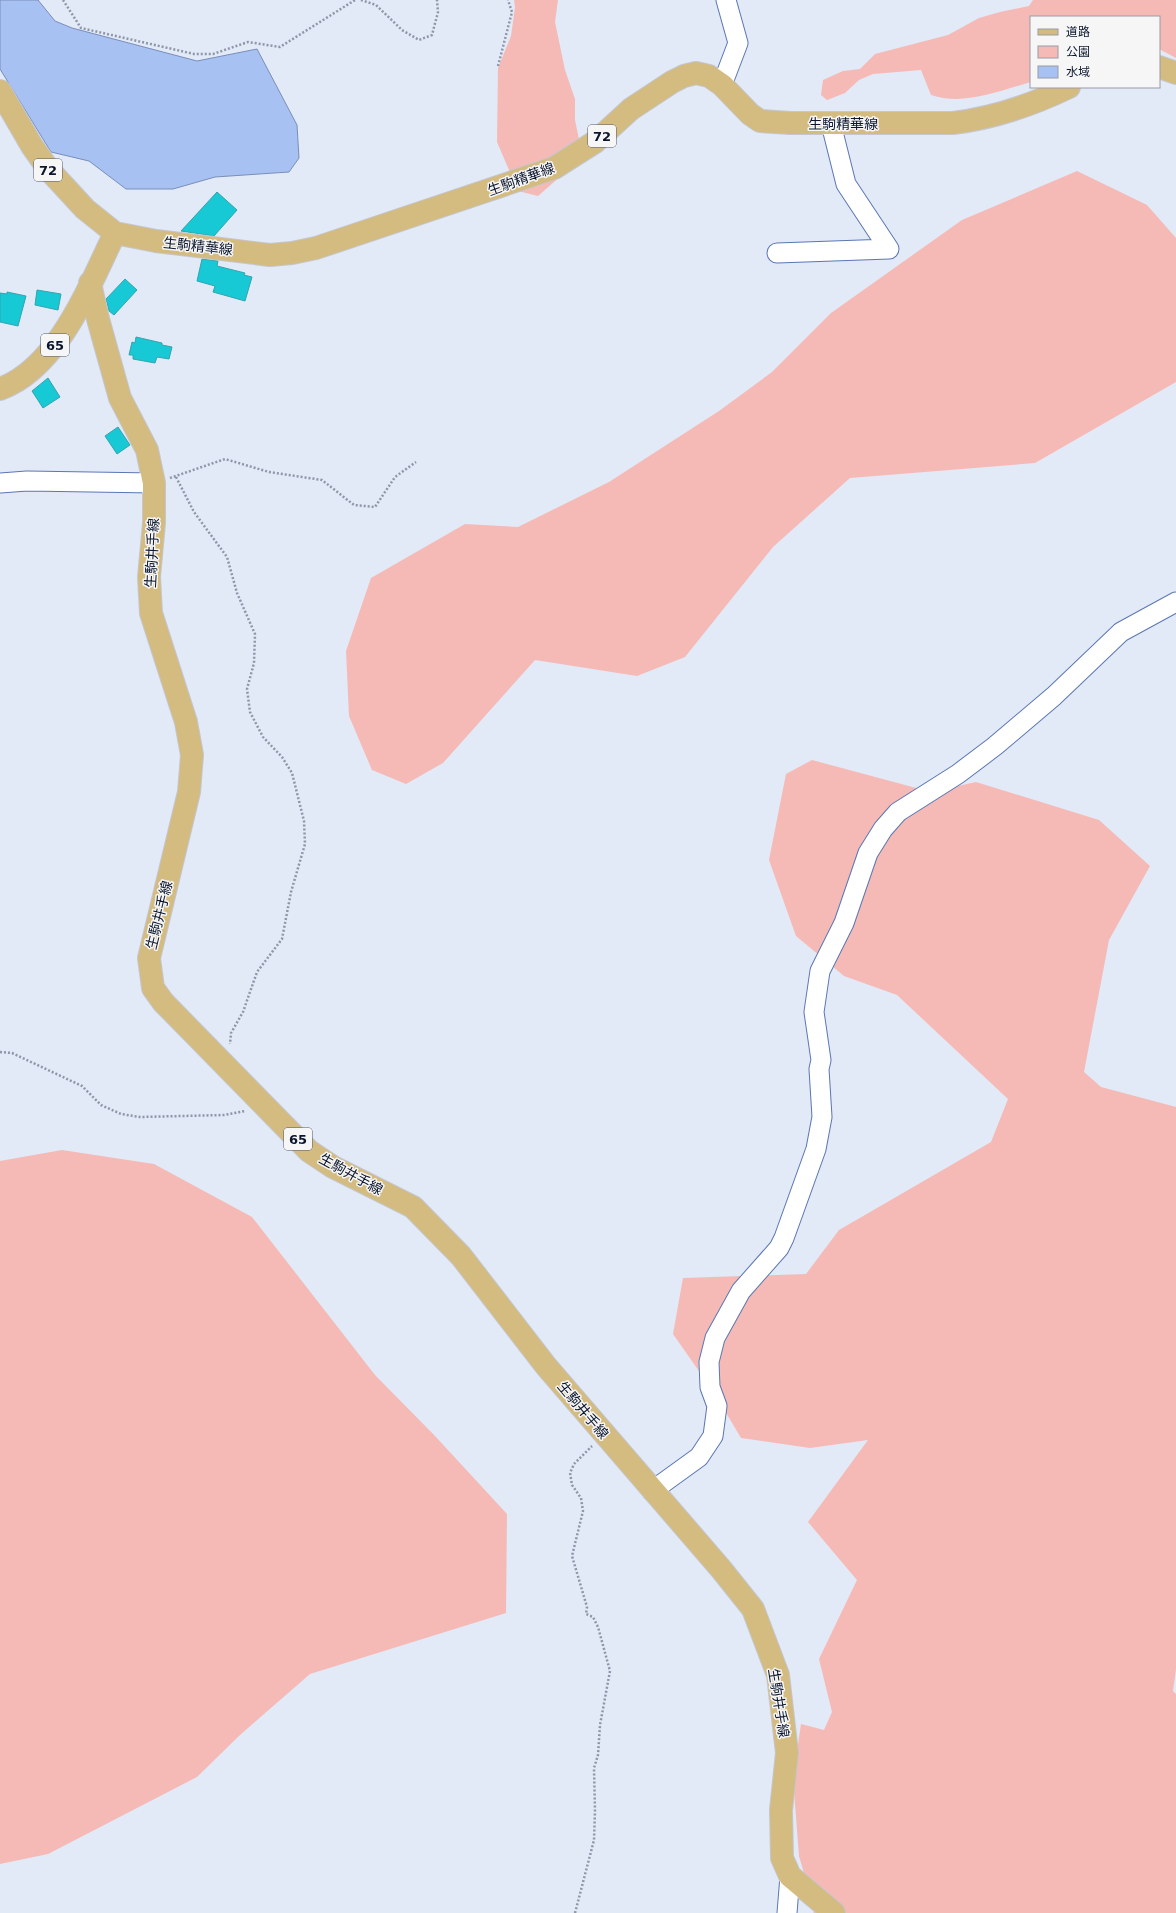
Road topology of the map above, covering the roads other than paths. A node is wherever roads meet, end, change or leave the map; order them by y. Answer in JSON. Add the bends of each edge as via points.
{"nodes":[{"id":1,"x":726,"y":0,"type":"edge"},
{"id":2,"x":1160,"y":67,"type":"edge"},
{"id":3,"x":1176,"y":73,"type":"edge"},
{"id":4,"x":722,"y":85,"type":"junction"},
{"id":5,"x":1067,"y":88,"type":"edge"},
{"id":6,"x":0,"y":91,"type":"edge"},
{"id":7,"x":831,"y":124,"type":"junction"},
{"id":8,"x":115,"y":233,"type":"junction"},
{"id":9,"x":777,"y":252,"type":"dead end"},
{"id":10,"x":90,"y":283,"type":"junction"},
{"id":11,"x":0,"y":388,"type":"edge"},
{"id":12,"x":0,"y":483,"type":"edge"},
{"id":13,"x":154,"y":483,"type":"junction"},
{"id":14,"x":1176,"y":602,"type":"edge"},
{"id":15,"x":652,"y":1491,"type":"junction"},
{"id":16,"x":790,"y":1876,"type":"junction"},
{"id":17,"x":787,"y":1913,"type":"edge"},
{"id":18,"x":834,"y":1913,"type":"edge"}],
"edges":[{"from":1,"to":4,"type":"street","via":[[738,43]]},
{"from":2,"to":3,"type":"main road"},
{"from":4,"to":7,"type":"main road","name":"生駒精華線","number":"72","via":[[760,121]]},
{"from":4,"to":8,"type":"main road","name":"生駒精華線","number":"72","via":[[709,76],[696,73],[684,76],[631,109],[595,142],[554,168],[316,248],[270,255],[156,241]]},
{"from":5,"to":7,"type":"main road","name":"生駒精華線","number":"72","via":[[1024,107],[975,121]]},
{"from":6,"to":8,"type":"main road","name":"生駒精華線","number":"72","via":[[49,170],[85,209]]},
{"from":7,"to":9,"type":"street","via":[[846,184],[889,250]]},
{"from":8,"to":10,"type":"main road","number":"65"},
{"from":10,"to":11,"type":"main road","number":"65","via":[[62,336],[47,355],[25,376]]},
{"from":10,"to":13,"type":"main road","name":"生駒井手線","number":"65","via":[[120,398],[147,450]]},
{"from":12,"to":13,"type":"street","via":[[27,480]]},
{"from":13,"to":15,"type":"main road","name":"生駒井手線","number":"65","via":[[154,523],[148,577],[152,613],[186,722],[192,755],[189,792],[149,958],[154,988],[163,1002],[309,1151],[333,1167],[413,1207],[461,1256],[546,1366]]},
{"from":14,"to":15,"type":"street","via":[[1121,632],[1054,696],[995,746],[958,774],[898,812],[883,829],[868,853],[844,923],[820,971],[814,1012],[821,1060],[819,1069],[822,1117],[816,1149],[784,1238],[741,1291],[715,1338],[709,1362],[710,1387],[718,1406],[713,1436],[699,1457]]},
{"from":15,"to":16,"type":"main road","name":"生駒井手線","number":"65","via":[[753,1608],[778,1675],[787,1753],[781,1810],[782,1858]]},
{"from":16,"to":17,"type":"street"},
{"from":16,"to":18,"type":"main road","name":"生駒井手線","number":"65"}]}
